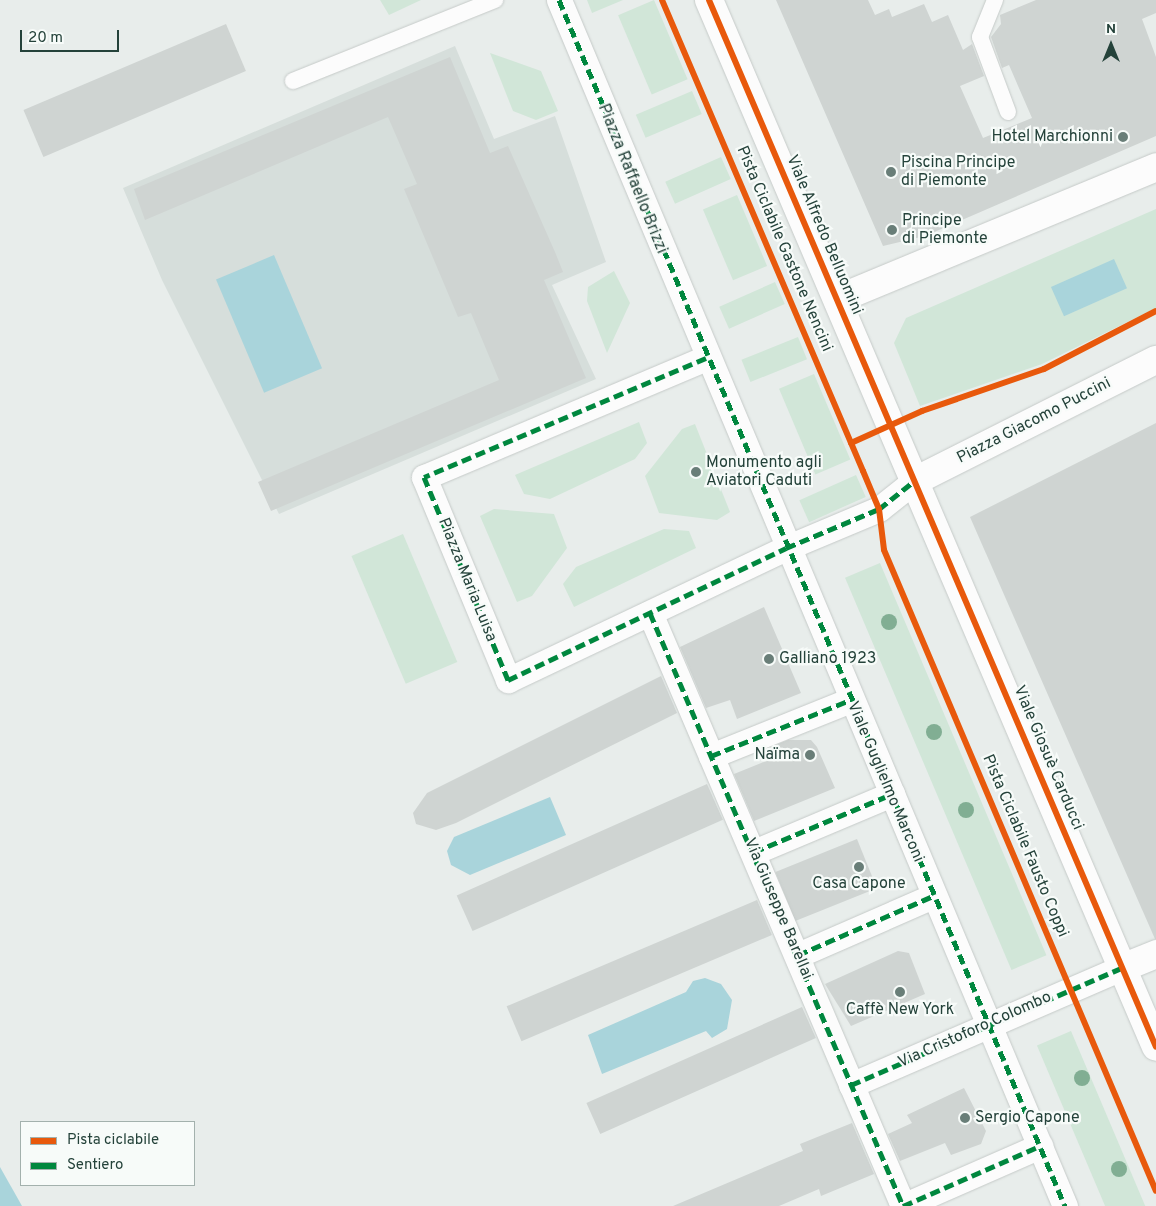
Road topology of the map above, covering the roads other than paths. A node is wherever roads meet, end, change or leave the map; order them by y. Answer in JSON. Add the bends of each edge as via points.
{"nodes":[{"id":1,"x":495,"y":0,"type":"edge"},
{"id":2,"x":559,"y":0,"type":"edge"},
{"id":3,"x":708,"y":0,"type":"edge"},
{"id":4,"x":995,"y":0,"type":"edge"},
{"id":5,"x":292,"y":81,"type":"dead end"},
{"id":6,"x":1008,"y":112,"type":"dead end"},
{"id":7,"x":1156,"y":167,"type":"edge"},
{"id":8,"x":838,"y":299,"type":"junction"},
{"id":9,"x":706,"y":358,"type":"junction"},
{"id":10,"x":1156,"y":360,"type":"edge"},
{"id":11,"x":912,"y":482,"type":"junction"},
{"id":12,"x":786,"y":548,"type":"junction"},
{"id":13,"x":650,"y":613,"type":"junction"},
{"id":14,"x":850,"y":700,"type":"junction"},
{"id":15,"x":711,"y":756,"type":"junction"},
{"id":16,"x":892,"y":794,"type":"junction"},
{"id":17,"x":754,"y":852,"type":"junction"},
{"id":18,"x":934,"y":896,"type":"junction"},
{"id":19,"x":1156,"y":954,"type":"edge"},
{"id":20,"x":798,"y":955,"type":"junction"},
{"id":21,"x":1122,"y":968,"type":"junction"},
{"id":22,"x":989,"y":1024,"type":"junction"},
{"id":23,"x":1156,"y":1047,"type":"edge"},
{"id":24,"x":851,"y":1085,"type":"junction"},
{"id":25,"x":1040,"y":1146,"type":"junction"},
{"id":26,"x":903,"y":1206,"type":"edge"},
{"id":27,"x":1065,"y":1206,"type":"edge"}],
"edges":[{"from":1,"to":5,"type":"lane"},
{"from":2,"to":9,"type":"street","name":"Piazza Raffaello Brizzi"},
{"from":3,"to":8,"type":"street","name":"Viale Alfredo Belluomini"},
{"from":4,"to":6,"type":"lane","via":[[980,37]]},
{"from":7,"to":8,"type":"street"},
{"from":8,"to":11,"type":"street","name":"Viale Alfredo Belluomini"},
{"from":9,"to":12,"type":"street","name":"Viale Guglielmo Marconi"},
{"from":9,"to":13,"type":"street","name":"Piazza Maria Luisa","via":[[424,477],[508,680]]},
{"from":10,"to":11,"type":"street","name":"Piazza Giacomo Puccini"},
{"from":11,"to":12,"type":"street","name":"Piazza Maria Luisa","via":[[879,509]]},
{"from":11,"to":21,"type":"street","name":"Viale Giosuè Carducci"},
{"from":12,"to":13,"type":"street","name":"Piazza Maria Luisa"},
{"from":12,"to":14,"type":"street","name":"Viale Guglielmo Marconi"},
{"from":13,"to":15,"type":"street","name":"Via Giuseppe Barellai"},
{"from":14,"to":15,"type":"street"},
{"from":14,"to":16,"type":"street","name":"Viale Guglielmo Marconi"},
{"from":15,"to":17,"type":"street","name":"Via Giuseppe Barellai"},
{"from":16,"to":17,"type":"street"},
{"from":16,"to":18,"type":"street","name":"Viale Guglielmo Marconi"},
{"from":17,"to":20,"type":"street","name":"Via Giuseppe Barellai"},
{"from":18,"to":20,"type":"street"},
{"from":18,"to":22,"type":"street","name":"Viale Guglielmo Marconi"},
{"from":19,"to":21,"type":"street","name":"Via Cristoforo Colombo"},
{"from":20,"to":24,"type":"street","name":"Via Giuseppe Barellai"},
{"from":21,"to":22,"type":"street","name":"Via Cristoforo Colombo"},
{"from":21,"to":23,"type":"street","name":"Viale Giosuè Carducci"},
{"from":22,"to":24,"type":"street","name":"Via Cristoforo Colombo"},
{"from":22,"to":25,"type":"street","name":"Viale Guglielmo Marconi"},
{"from":24,"to":26,"type":"street","name":"Via Giuseppe Barellai"},
{"from":25,"to":26,"type":"street"},
{"from":25,"to":27,"type":"street","name":"Viale Guglielmo Marconi"}]}
